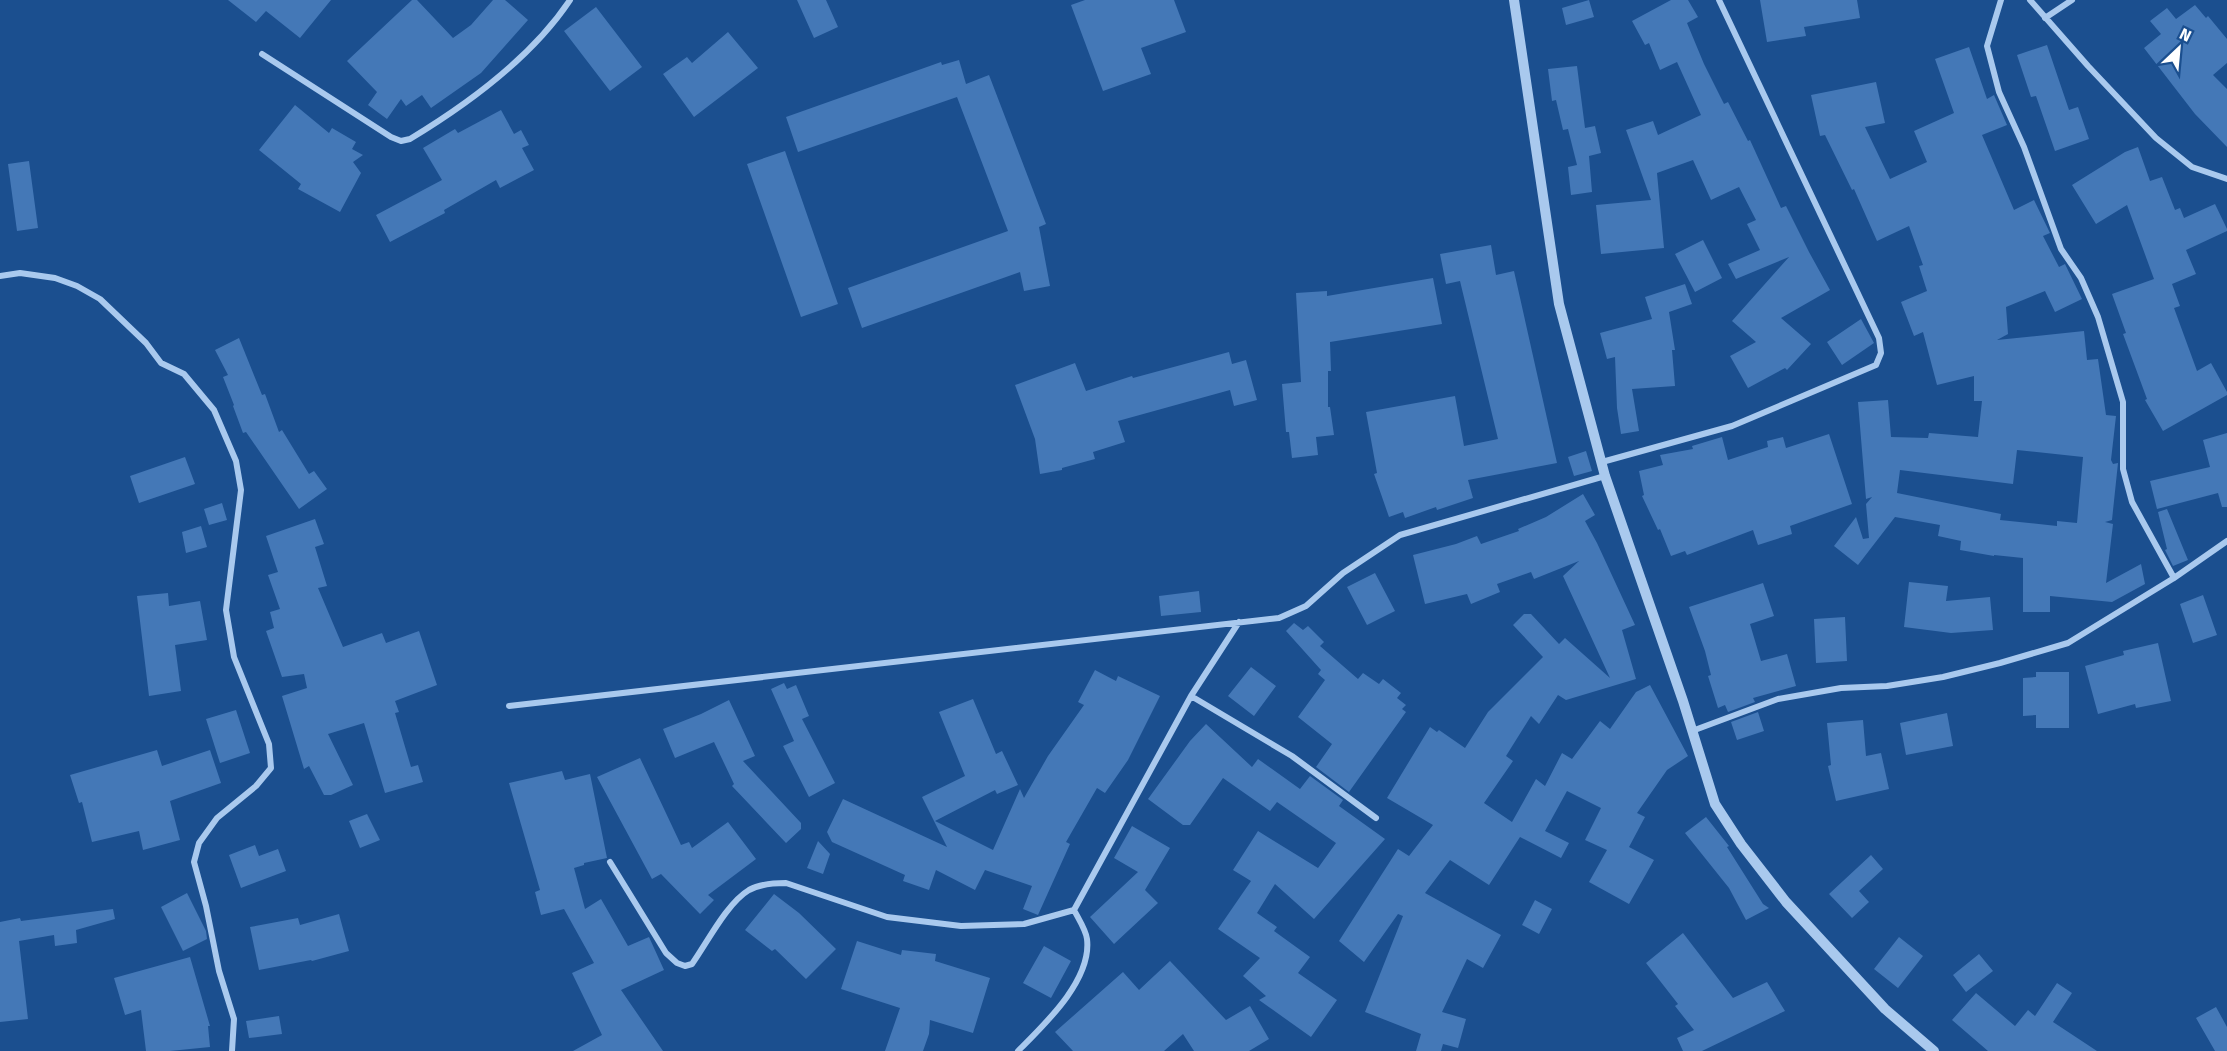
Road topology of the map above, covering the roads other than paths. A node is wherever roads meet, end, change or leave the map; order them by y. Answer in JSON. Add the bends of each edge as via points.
{"nodes":[{"id":1,"x":570,"y":0,"type":"edge"},
{"id":2,"x":1514,"y":0,"type":"edge"},
{"id":3,"x":1719,"y":0,"type":"edge"},
{"id":4,"x":2001,"y":0,"type":"edge"},
{"id":5,"x":2030,"y":0,"type":"edge"},
{"id":6,"x":2072,"y":0,"type":"edge"},
{"id":7,"x":2045,"y":18,"type":"junction"},
{"id":8,"x":262,"y":54,"type":"dead end"},
{"id":9,"x":2227,"y":179,"type":"edge"},
{"id":10,"x":0,"y":276,"type":"edge"},
{"id":11,"x":1602,"y":462,"type":"junction"},
{"id":12,"x":1605,"y":476,"type":"junction"},
{"id":13,"x":2227,"y":541,"type":"edge"},
{"id":14,"x":2174,"y":578,"type":"junction"},
{"id":15,"x":1239,"y":622,"type":"junction"},
{"id":16,"x":1191,"y":696,"type":"junction"},
{"id":17,"x":509,"y":706,"type":"dead end"},
{"id":18,"x":1692,"y":731,"type":"junction"},
{"id":19,"x":1376,"y":818,"type":"dead end"},
{"id":20,"x":610,"y":862,"type":"dead end"},
{"id":21,"x":1074,"y":910,"type":"junction"},
{"id":22,"x":232,"y":1051,"type":"edge"},
{"id":23,"x":1018,"y":1051,"type":"edge"},
{"id":24,"x":1934,"y":1051,"type":"edge"}],
"edges":[{"from":1,"to":8,"type":"street","via":[[525,54],[454,110],[401,141]]},
{"from":2,"to":11,"type":"street","via":[[1559,304]]},
{"from":3,"to":11,"type":"street","via":[[1879,338],[1881,353],[1876,365],[1732,426]]},
{"from":4,"to":14,"type":"street","via":[[1987,45],[1999,92],[2024,147],[2061,249],[2081,278],[2098,317],[2123,402],[2123,469],[2132,502]]},
{"from":5,"to":7,"type":"street"},
{"from":6,"to":7,"type":"street"},
{"from":7,"to":9,"type":"street","via":[[2156,138],[2193,167]]},
{"from":10,"to":22,"type":"street","via":[[20,273],[55,278],[100,299],[161,363],[184,374],[214,410],[236,461],[241,490],[226,610],[234,657],[269,744],[271,768],[256,786],[217,818],[199,843],[194,862],[234,1019]]},
{"from":11,"to":12,"type":"street"},
{"from":12,"to":15,"type":"street","via":[[1400,535],[1343,573],[1306,606],[1279,618]]},
{"from":12,"to":18,"type":"street"},
{"from":13,"to":14,"type":"street"},
{"from":14,"to":18,"type":"street","via":[[2068,643],[1943,677],[1778,699]]},
{"from":15,"to":16,"type":"street"},
{"from":15,"to":17,"type":"street"},
{"from":16,"to":19,"type":"street","via":[[1292,756]]},
{"from":16,"to":21,"type":"street"},
{"from":18,"to":24,"type":"street","via":[[1715,804],[1741,844],[1816,935],[1885,1009]]},
{"from":20,"to":21,"type":"street","via":[[666,953],[685,966],[692,964],[733,905],[749,890],[770,883],[786,883],[887,917],[961,926],[1024,924]]},
{"from":21,"to":23,"type":"street","via":[[1087,938],[1086,958],[1074,986],[1051,1018]]}]}
